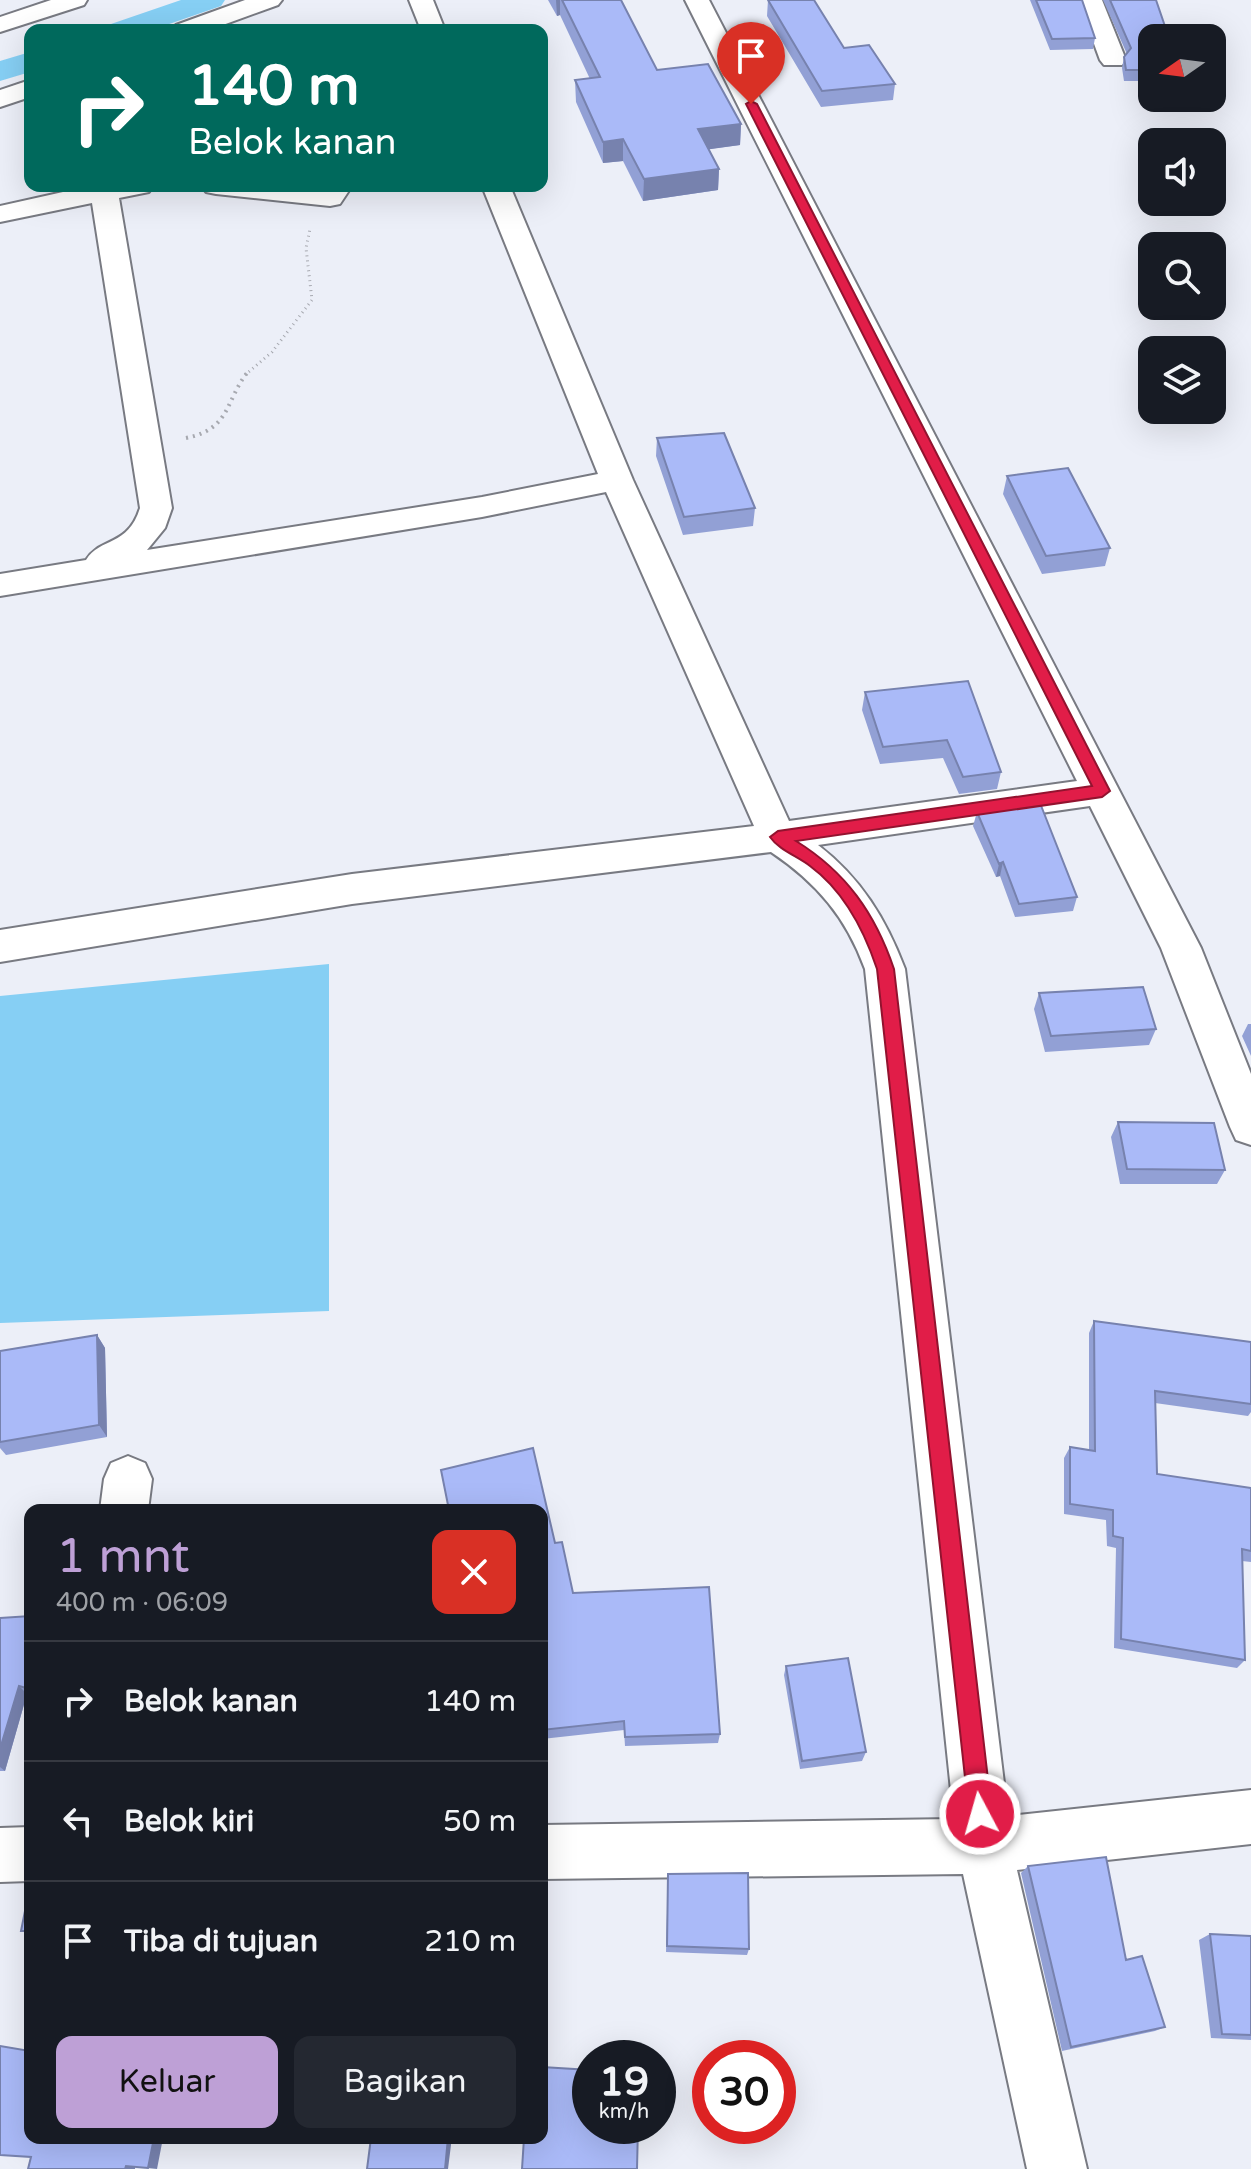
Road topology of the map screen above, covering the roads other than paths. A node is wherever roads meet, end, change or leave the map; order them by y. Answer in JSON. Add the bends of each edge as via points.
{"nodes":[{"id":1,"x":75,"y":0,"type":"edge"},
{"id":2,"x":269,"y":0,"type":"edge"},
{"id":3,"x":421,"y":0,"type":"edge"},
{"id":4,"x":697,"y":0,"type":"edge"},
{"id":5,"x":1090,"y":0,"type":"edge"},
{"id":6,"x":202,"y":24,"type":"edge"},
{"id":7,"x":431,"y":24,"type":"edge"},
{"id":8,"x":0,"y":25,"type":"edge"},
{"id":9,"x":1113,"y":60,"type":"dead end"},
{"id":10,"x":24,"y":90,"type":"edge"},
{"id":11,"x":0,"y":99,"type":"edge"},
{"id":12,"x":92,"y":192,"type":"edge"},
{"id":13,"x":105,"y":192,"type":"edge"},
{"id":14,"x":498,"y":192,"type":"edge"},
{"id":15,"x":0,"y":214,"type":"edge"},
{"id":16,"x":617,"y":480,"type":"junction"},
{"id":17,"x":81,"y":570,"type":"junction"},
{"id":18,"x":0,"y":585,"type":"edge"},
{"id":19,"x":1102,"y":791,"type":"junction"},
{"id":20,"x":778,"y":837,"type":"junction"},
{"id":21,"x":0,"y":946,"type":"edge"},
{"id":22,"x":1251,"y":1127,"type":"edge"},
{"id":23,"x":1251,"y":1817,"type":"edge"},
{"id":24,"x":984,"y":1846,"type":"junction"},
{"id":25,"x":548,"y":1852,"type":"edge"},
{"id":26,"x":24,"y":1854,"type":"edge"},
{"id":27,"x":0,"y":1855,"type":"edge"},
{"id":28,"x":1057,"y":2169,"type":"edge"}],
"edges":[{"from":1,"to":8,"type":"street"},
{"from":2,"to":6,"type":"main road"},
{"from":3,"to":7,"type":"street"},
{"from":4,"to":19,"type":"street"},
{"from":5,"to":9,"type":"street"},
{"from":10,"to":11,"type":"main road"},
{"from":12,"to":15,"type":"street"},
{"from":13,"to":17,"type":"street","via":[[156,508],[153,522],[128,550]]},
{"from":14,"to":16,"type":"street"},
{"from":16,"to":17,"type":"street","via":[[482,507]]},
{"from":16,"to":20,"type":"street"},
{"from":17,"to":18,"type":"street"},
{"from":19,"to":20,"type":"street"},
{"from":19,"to":22,"type":"street","via":[[1181,948]]},
{"from":20,"to":21,"type":"street","via":[[352,889]]},
{"from":20,"to":24,"type":"street","via":[[819,863],[849,895],[873,931],[885,969]]},
{"from":23,"to":24,"type":"street"},
{"from":24,"to":25,"type":"street"},
{"from":24,"to":28,"type":"street"},
{"from":26,"to":27,"type":"street"}]}
